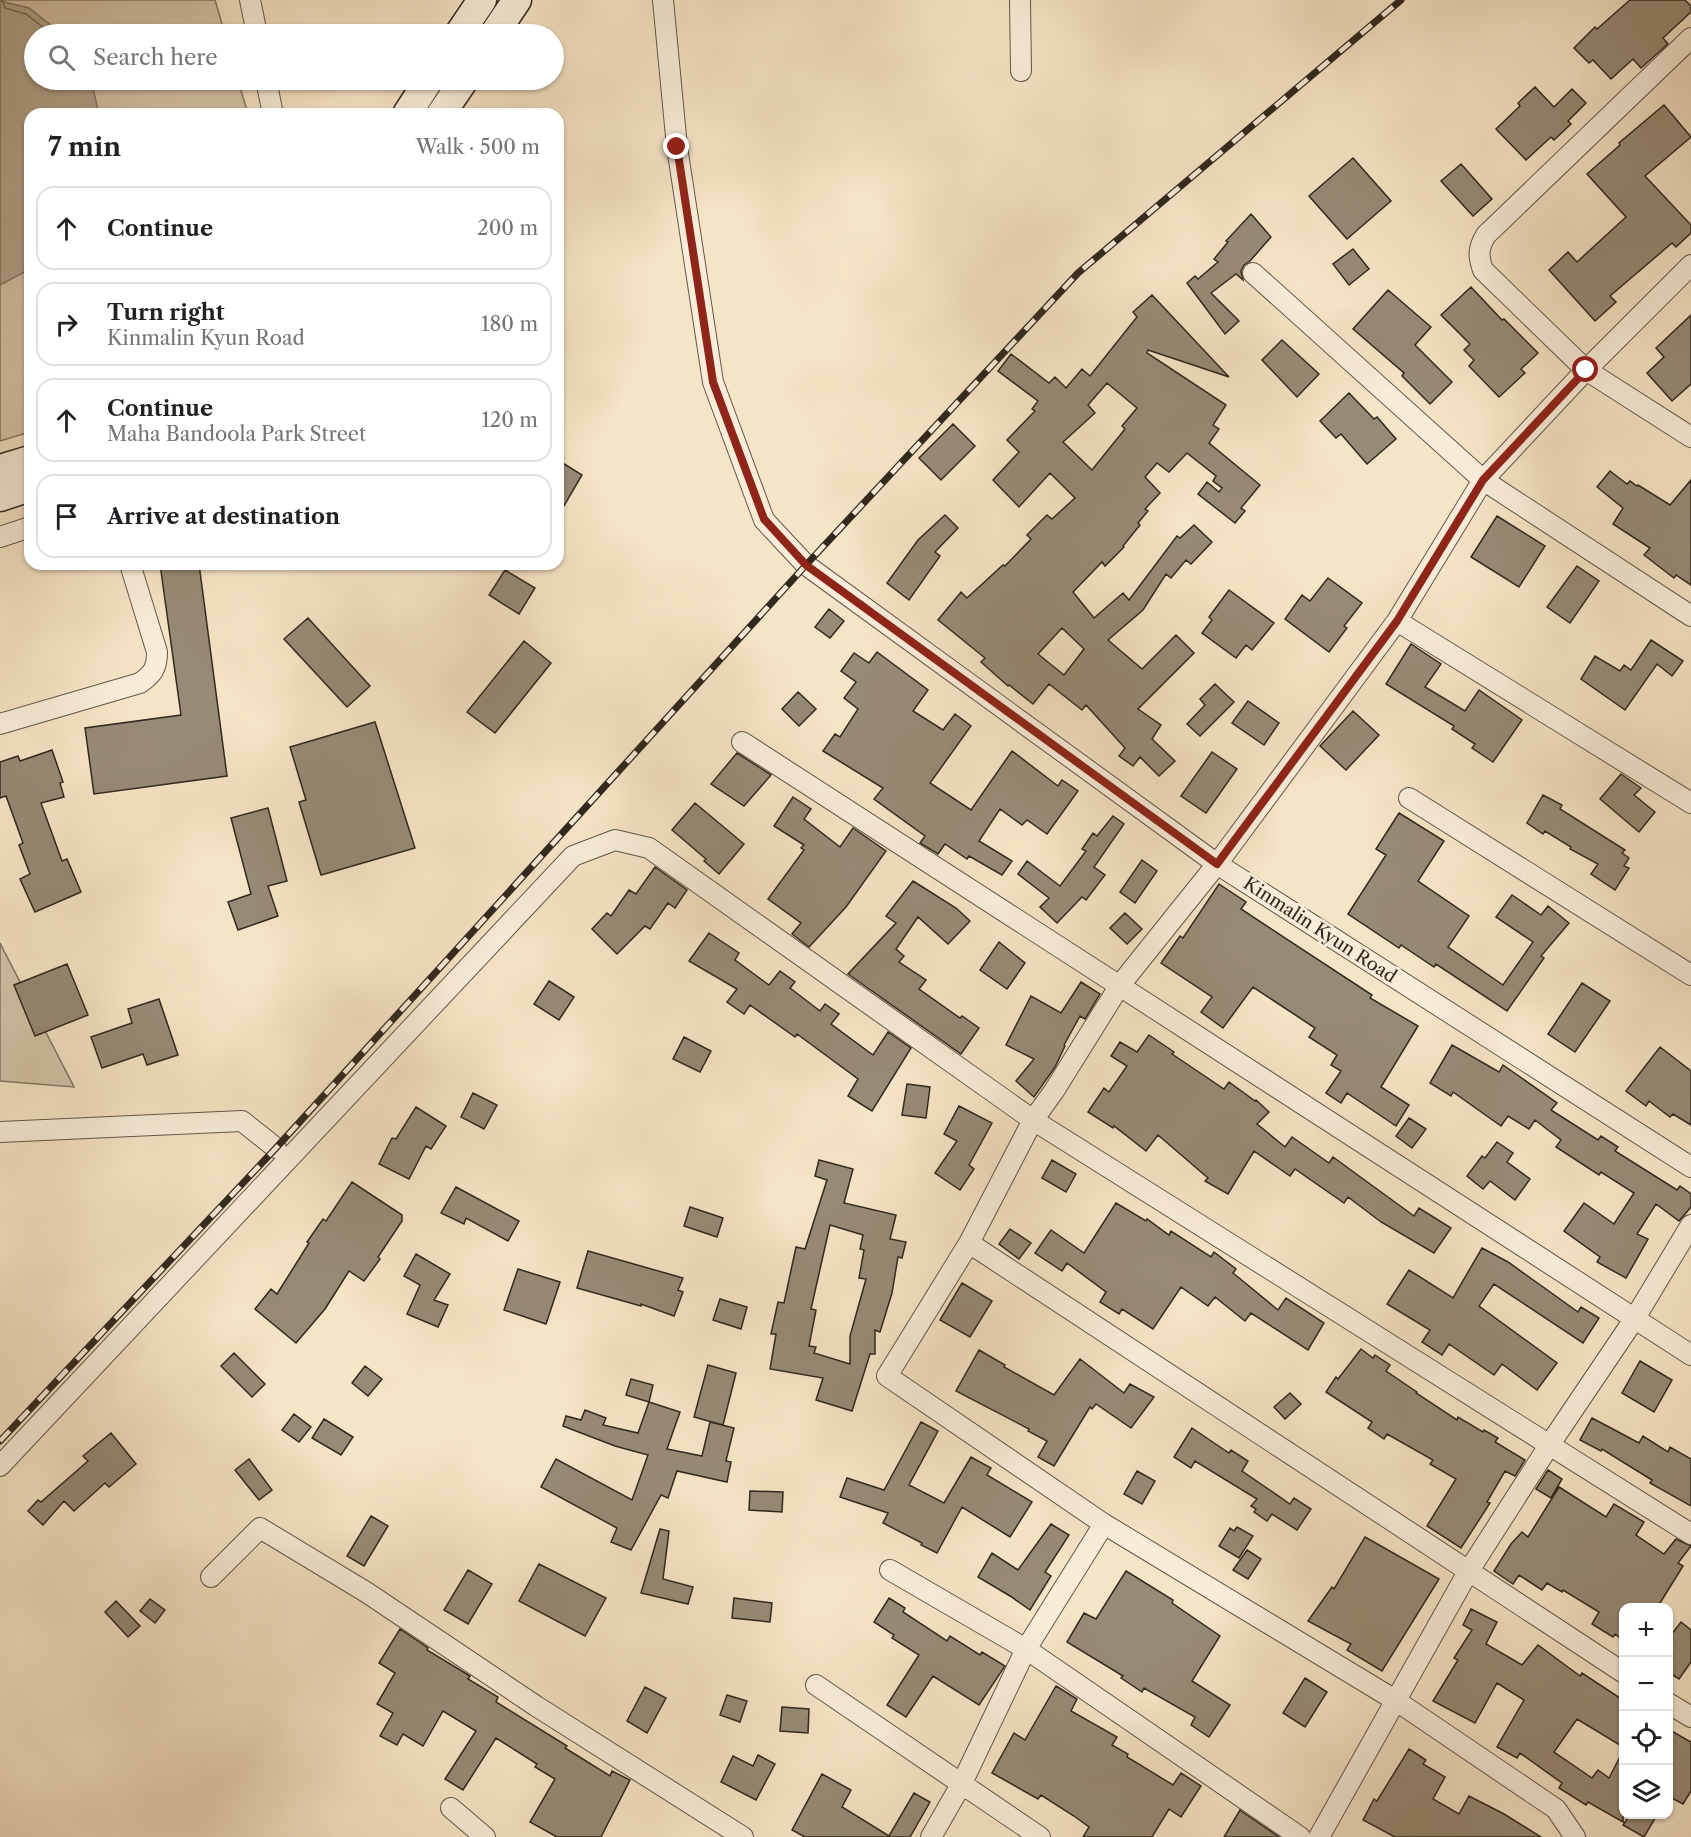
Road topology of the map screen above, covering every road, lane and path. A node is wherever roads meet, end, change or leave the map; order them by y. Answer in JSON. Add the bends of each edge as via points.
{"nodes":[{"id":1,"x":250,"y":0,"type":"edge"},
{"id":2,"x":482,"y":0,"type":"edge"},
{"id":3,"x":517,"y":0,"type":"edge"},
{"id":4,"x":663,"y":0,"type":"edge"},
{"id":5,"x":1020,"y":0,"type":"edge"},
{"id":6,"x":255,"y":24,"type":"edge"},
{"id":7,"x":466,"y":24,"type":"edge"},
{"id":8,"x":501,"y":24,"type":"edge"},
{"id":9,"x":1691,"y":38,"type":"edge"},
{"id":10,"x":1022,"y":71,"type":"dead end"},
{"id":11,"x":268,"y":90,"type":"edge"},
{"id":12,"x":423,"y":90,"type":"edge"},
{"id":13,"x":457,"y":90,"type":"edge"},
{"id":14,"x":272,"y":108,"type":"edge"},
{"id":15,"x":411,"y":108,"type":"edge"},
{"id":16,"x":445,"y":108,"type":"edge"},
{"id":17,"x":1691,"y":265,"type":"edge"},
{"id":18,"x":1253,"y":273,"type":"dead end"},
{"id":19,"x":1586,"y":370,"type":"junction"},
{"id":20,"x":1691,"y":436,"type":"edge"},
{"id":21,"x":24,"y":461,"type":"edge"},
{"id":22,"x":0,"y":469,"type":"edge"},
{"id":23,"x":1483,"y":480,"type":"junction"},
{"id":24,"x":24,"y":489,"type":"edge"},
{"id":25,"x":0,"y":497,"type":"edge"},
{"id":26,"x":24,"y":529,"type":"edge"},
{"id":27,"x":0,"y":537,"type":"edge"},
{"id":28,"x":132,"y":570,"type":"edge"},
{"id":29,"x":1691,"y":616,"type":"edge"},
{"id":30,"x":1397,"y":621,"type":"junction"},
{"id":31,"x":0,"y":724,"type":"edge"},
{"id":32,"x":742,"y":742,"type":"dead end"},
{"id":33,"x":1409,"y":798,"type":"dead end"},
{"id":34,"x":1691,"y":803,"type":"edge"},
{"id":35,"x":1217,"y":864,"type":"junction"},
{"id":36,"x":1691,"y":975,"type":"edge"},
{"id":37,"x":1120,"y":985,"type":"junction"},
{"id":38,"x":1033,"y":1120,"type":"junction"},
{"id":39,"x":0,"y":1132,"type":"edge"},
{"id":40,"x":276,"y":1148,"type":"dead end"},
{"id":41,"x":1691,"y":1167,"type":"edge"},
{"id":42,"x":1691,"y":1225,"type":"edge"},
{"id":43,"x":969,"y":1244,"type":"junction"},
{"id":44,"x":1635,"y":1318,"type":"junction"},
{"id":45,"x":1691,"y":1355,"type":"edge"},
{"id":46,"x":1550,"y":1444,"type":"junction"},
{"id":47,"x":0,"y":1466,"type":"edge"},
{"id":48,"x":1104,"y":1524,"type":"junction"},
{"id":49,"x":1691,"y":1534,"type":"edge"},
{"id":50,"x":890,"y":1570,"type":"dead end"},
{"id":51,"x":1468,"y":1572,"type":"junction"},
{"id":52,"x":211,"y":1577,"type":"dead end"},
{"id":53,"x":1026,"y":1649,"type":"junction"},
{"id":54,"x":1619,"y":1671,"type":"edge"},
{"id":55,"x":816,"y":1685,"type":"dead end"},
{"id":56,"x":1395,"y":1700,"type":"junction"},
{"id":57,"x":1673,"y":1706,"type":"edge"},
{"id":58,"x":1691,"y":1717,"type":"edge"},
{"id":59,"x":962,"y":1783,"type":"junction"},
{"id":60,"x":450,"y":1808,"type":"dead end"},
{"id":61,"x":485,"y":1837,"type":"edge"},
{"id":62,"x":743,"y":1837,"type":"edge"},
{"id":63,"x":931,"y":1837,"type":"edge"},
{"id":64,"x":1040,"y":1837,"type":"edge"},
{"id":65,"x":1300,"y":1837,"type":"edge"},
{"id":66,"x":1319,"y":1837,"type":"edge"},
{"id":67,"x":1575,"y":1837,"type":"edge"}],
"edges":[{"from":1,"to":6,"type":"street"},
{"from":2,"to":7,"type":"main road"},
{"from":3,"to":8,"type":"main road"},
{"from":4,"to":35,"type":"street","name":"Kinmalin Kyun Road","via":[[677,147],[713,382],[764,519],[806,565]]},
{"from":5,"to":10,"type":"street"},
{"from":9,"to":19,"type":"street","via":[[1479,246],[1483,270]]},
{"from":11,"to":14,"type":"street"},
{"from":12,"to":15,"type":"main road"},
{"from":13,"to":16,"type":"main road"},
{"from":17,"to":19,"type":"street"},
{"from":18,"to":23,"type":"street"},
{"from":19,"to":20,"type":"street"},
{"from":19,"to":23,"type":"street"},
{"from":21,"to":22,"type":"main road"},
{"from":23,"to":29,"type":"street"},
{"from":23,"to":30,"type":"street"},
{"from":24,"to":25,"type":"main road"},
{"from":26,"to":27,"type":"street"},
{"from":28,"to":31,"type":"street","via":[[156,646],[157,664],[152,675],[140,683]]},
{"from":30,"to":34,"type":"street"},
{"from":30,"to":35,"type":"street"},
{"from":32,"to":37,"type":"street"},
{"from":33,"to":36,"type":"street"},
{"from":35,"to":37,"type":"street"},
{"from":35,"to":41,"type":"street","name":"Kinmalin Kyun Road"},
{"from":37,"to":38,"type":"street"},
{"from":37,"to":44,"type":"street"},
{"from":38,"to":43,"type":"street"},
{"from":38,"to":46,"type":"street"},
{"from":38,"to":47,"type":"street","via":[[650,848],[615,840],[573,856]]},
{"from":39,"to":40,"type":"street","via":[[242,1121]]},
{"from":42,"to":44,"type":"street"},
{"from":43,"to":48,"type":"street","via":[[887,1376]]},
{"from":43,"to":51,"type":"street"},
{"from":44,"to":45,"type":"street"},
{"from":44,"to":46,"type":"street"},
{"from":46,"to":49,"type":"street"},
{"from":46,"to":51,"type":"street"},
{"from":48,"to":53,"type":"street"},
{"from":48,"to":56,"type":"street"},
{"from":50,"to":53,"type":"street"},
{"from":51,"to":54,"type":"street"},
{"from":51,"to":56,"type":"street"},
{"from":52,"to":62,"type":"street","via":[[260,1528],[366,1592]]},
{"from":53,"to":59,"type":"street"},
{"from":53,"to":65,"type":"street"},
{"from":55,"to":59,"type":"street"},
{"from":56,"to":66,"type":"street"},
{"from":56,"to":67,"type":"street","via":[[1556,1809]]},
{"from":57,"to":58,"type":"street"},
{"from":59,"to":63,"type":"street"},
{"from":59,"to":64,"type":"street"},
{"from":60,"to":61,"type":"street"}]}
